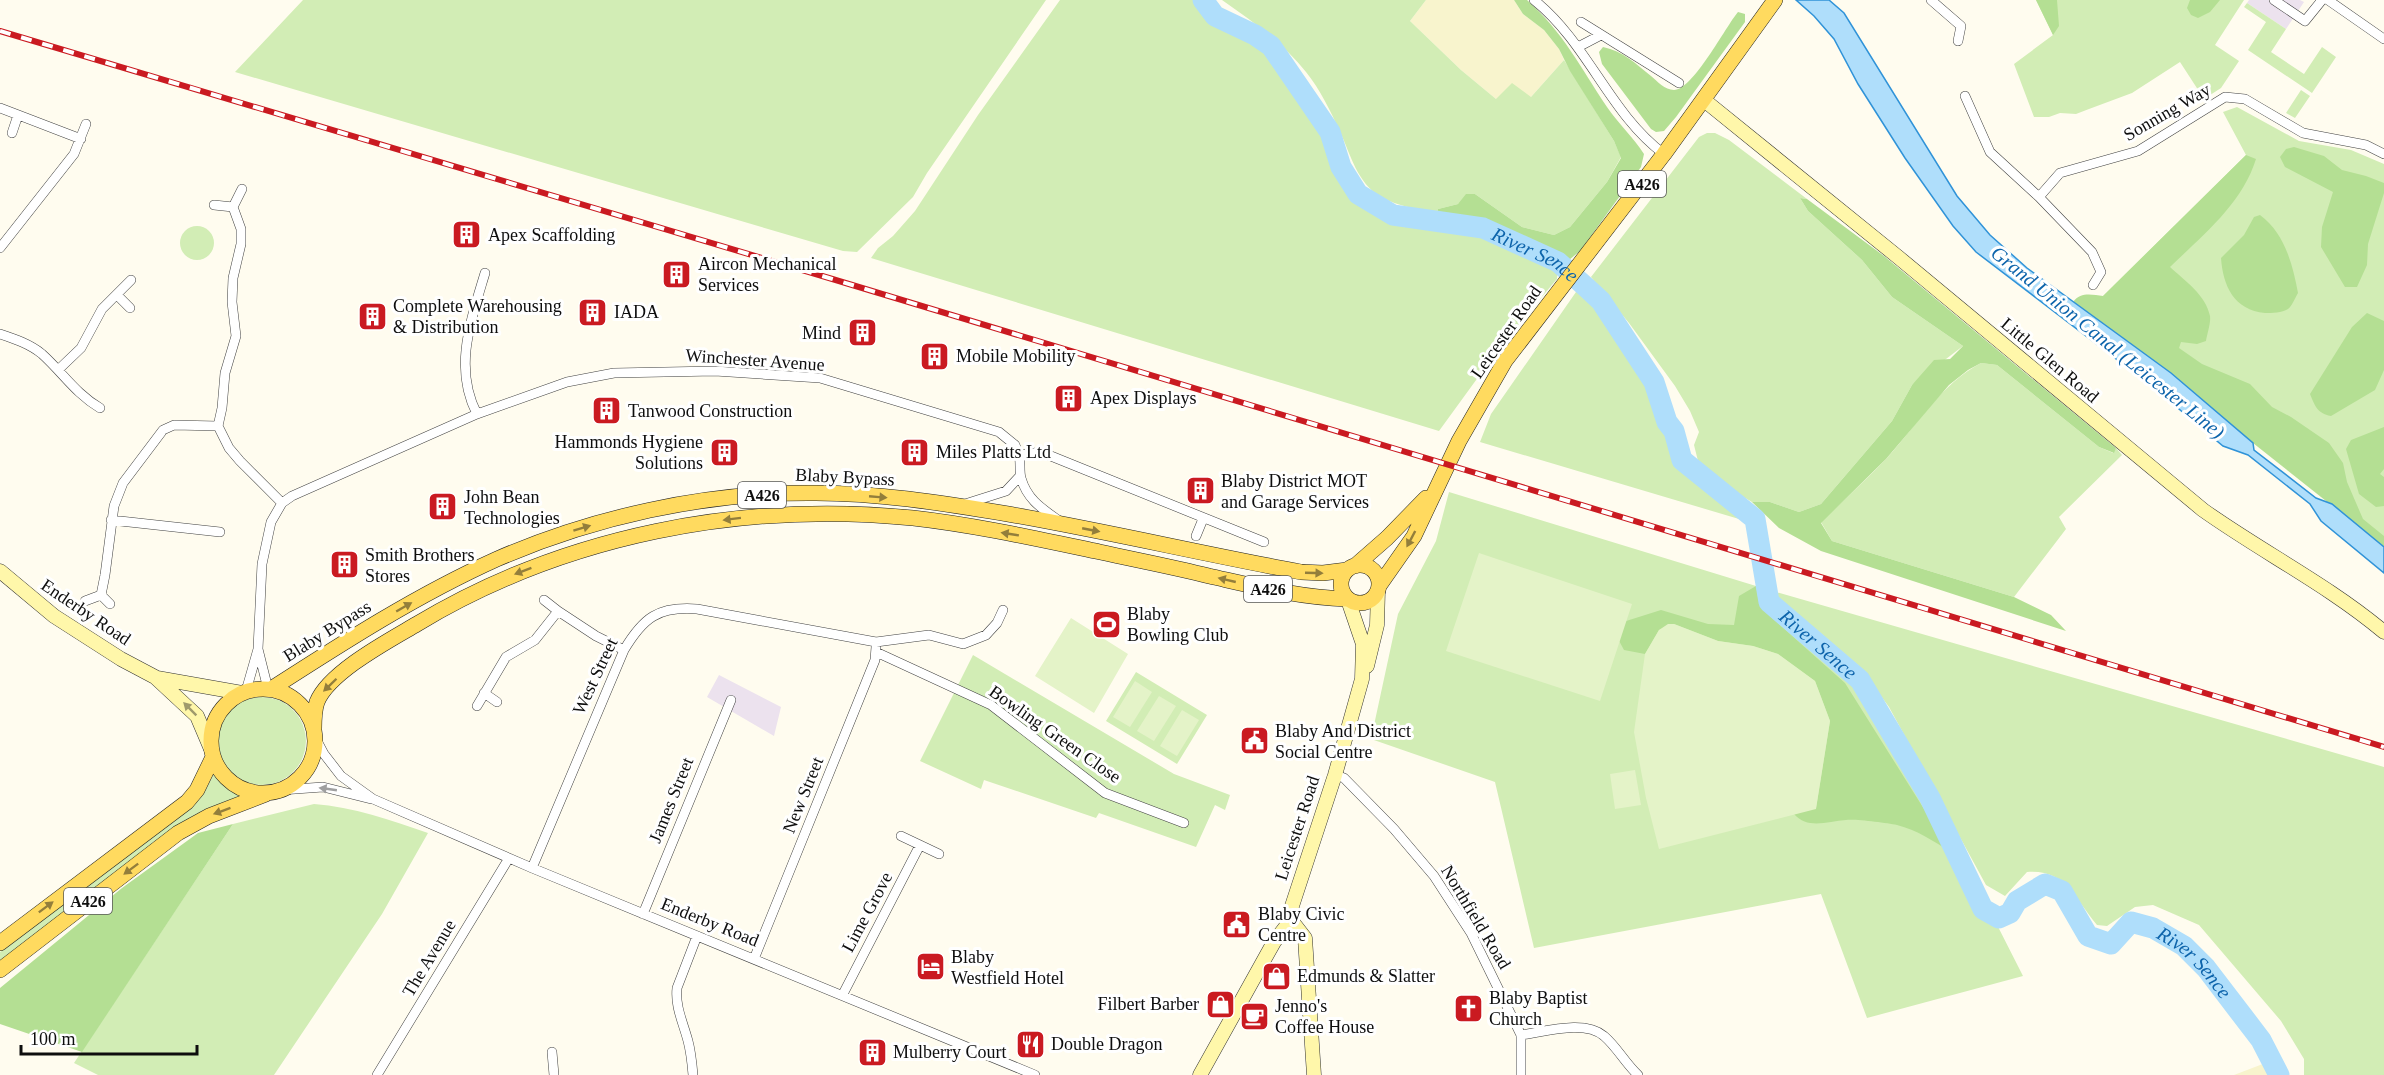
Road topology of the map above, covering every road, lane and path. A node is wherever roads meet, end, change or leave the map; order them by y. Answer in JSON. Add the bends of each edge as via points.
{"nodes":[{"id":1,"x":1534,"y":0,"type":"edge"},
{"id":2,"x":1931,"y":0,"type":"edge"},
{"id":3,"x":2274,"y":0,"type":"edge"},
{"id":4,"x":2322,"y":0,"type":"edge"},
{"id":5,"x":2328,"y":0,"type":"edge"},
{"id":6,"x":1773,"y":3,"type":"edge"},
{"id":7,"x":1581,"y":22,"type":"dead end"},
{"id":8,"x":1601,"y":35,"type":"junction"},
{"id":9,"x":2384,"y":39,"type":"edge"},
{"id":10,"x":1958,"y":40,"type":"dead end"},
{"id":11,"x":1578,"y":47,"type":"junction"},
{"id":12,"x":1662,"y":73,"type":"junction"},
{"id":13,"x":1656,"y":82,"type":"dead end"},
{"id":14,"x":1679,"y":83,"type":"dead end"},
{"id":15,"x":1965,"y":96,"type":"dead end"},
{"id":16,"x":1704,"y":100,"type":"junction"},
{"id":17,"x":0,"y":108,"type":"edge"},
{"id":18,"x":18,"y":115,"type":"junction"},
{"id":19,"x":86,"y":124,"type":"dead end"},
{"id":20,"x":12,"y":133,"type":"dead end"},
{"id":21,"x":81,"y":139,"type":"junction"},
{"id":22,"x":1664,"y":154,"type":"junction"},
{"id":23,"x":2384,"y":154,"type":"edge"},
{"id":24,"x":242,"y":189,"type":"dead end"},
{"id":25,"x":2039,"y":197,"type":"junction"},
{"id":26,"x":214,"y":205,"type":"dead end"},
{"id":27,"x":233,"y":207,"type":"junction"},
{"id":28,"x":0,"y":248,"type":"edge"},
{"id":29,"x":484,"y":273,"type":"dead end"},
{"id":30,"x":130,"y":280,"type":"dead end"},
{"id":31,"x":2093,"y":285,"type":"dead end"},
{"id":32,"x":117,"y":296,"type":"junction"},
{"id":33,"x":130,"y":308,"type":"dead end"},
{"id":34,"x":0,"y":334,"type":"edge"},
{"id":35,"x":58,"y":370,"type":"junction"},
{"id":36,"x":100,"y":408,"type":"dead end"},
{"id":37,"x":477,"y":414,"type":"junction"},
{"id":38,"x":218,"y":426,"type":"junction"},
{"id":39,"x":1019,"y":455,"type":"junction"},
{"id":40,"x":1020,"y":476,"type":"junction"},
{"id":41,"x":1436,"y":487,"type":"junction"},
{"id":42,"x":282,"y":503,"type":"junction"},
{"id":43,"x":960,"y":506,"type":"junction"},
{"id":44,"x":1203,"y":519,"type":"junction"},
{"id":45,"x":111,"y":520,"type":"junction"},
{"id":46,"x":1063,"y":524,"type":"junction"},
{"id":47,"x":220,"y":532,"type":"dead end"},
{"id":48,"x":1196,"y":536,"type":"dead end"},
{"id":49,"x":1264,"y":542,"type":"dead end"},
{"id":50,"x":1351,"y":568,"type":"junction"},
{"id":51,"x":0,"y":571,"type":"edge"},
{"id":52,"x":1379,"y":588,"type":"junction"},
{"id":53,"x":100,"y":595,"type":"junction"},
{"id":54,"x":1348,"y":599,"type":"junction"},
{"id":55,"x":544,"y":600,"type":"dead end"},
{"id":56,"x":85,"y":601,"type":"dead end"},
{"id":57,"x":110,"y":604,"type":"dead end"},
{"id":58,"x":1003,"y":610,"type":"dead end"},
{"id":59,"x":558,"y":611,"type":"junction"},
{"id":60,"x":2384,"y":632,"type":"edge"},
{"id":61,"x":876,"y":647,"type":"junction"},
{"id":62,"x":258,"y":648,"type":"junction"},
{"id":63,"x":624,"y":650,"type":"junction"},
{"id":64,"x":155,"y":677,"type":"junction"},
{"id":65,"x":1362,"y":679,"type":"junction"},
{"id":66,"x":270,"y":689,"type":"junction"},
{"id":67,"x":244,"y":692,"type":"junction"},
{"id":68,"x":484,"y":693,"type":"junction"},
{"id":69,"x":730,"y":700,"type":"dead end"},
{"id":70,"x":497,"y":702,"type":"dead end"},
{"id":71,"x":477,"y":706,"type":"dead end"},
{"id":72,"x":315,"y":733,"type":"junction"},
{"id":73,"x":212,"y":753,"type":"junction"},
{"id":74,"x":1335,"y":775,"type":"junction"},
{"id":75,"x":275,"y":791,"type":"junction"},
{"id":76,"x":374,"y":799,"type":"junction"},
{"id":77,"x":1184,"y":823,"type":"dead end"},
{"id":78,"x":901,"y":836,"type":"dead end"},
{"id":79,"x":920,"y":845,"type":"junction"},
{"id":80,"x":939,"y":854,"type":"dead end"},
{"id":81,"x":510,"y":858,"type":"junction"},
{"id":82,"x":532,"y":868,"type":"junction"},
{"id":83,"x":643,"y":914,"type":"junction"},
{"id":84,"x":1291,"y":920,"type":"junction"},
{"id":85,"x":698,"y":936,"type":"junction"},
{"id":86,"x":0,"y":943,"type":"edge"},
{"id":87,"x":754,"y":958,"type":"junction"},
{"id":88,"x":0,"y":970,"type":"edge"},
{"id":89,"x":843,"y":994,"type":"junction"},
{"id":90,"x":1521,"y":1035,"type":"junction"},
{"id":91,"x":552,"y":1052,"type":"dead end"},
{"id":92,"x":1018,"y":1072,"type":"edge"},
{"id":93,"x":377,"y":1075,"type":"edge"},
{"id":94,"x":554,"y":1075,"type":"edge"},
{"id":95,"x":693,"y":1075,"type":"edge"},
{"id":96,"x":1035,"y":1075,"type":"edge"},
{"id":97,"x":1200,"y":1075,"type":"edge"},
{"id":98,"x":1314,"y":1075,"type":"edge"},
{"id":99,"x":1521,"y":1075,"type":"edge"},
{"id":100,"x":1638,"y":1075,"type":"edge"}],
"edges":[{"from":1,"to":11,"type":"street"},
{"from":2,"to":10,"type":"street","via":[[1961,26]]},
{"from":3,"to":4,"type":"street","via":[[2305,21]]},
{"from":5,"to":9,"type":"street"},
{"from":6,"to":16,"type":"main road","name":"Leicester Road","number":"A426"},
{"from":7,"to":8,"type":"street"},
{"from":8,"to":11,"type":"street"},
{"from":8,"to":12,"type":"street"},
{"from":11,"to":22,"type":"street","via":[[1640,134]]},
{"from":12,"to":13,"type":"street"},
{"from":12,"to":14,"type":"street"},
{"from":15,"to":25,"type":"street","via":[[1990,152]]},
{"from":16,"to":22,"type":"main road","name":"Leicester Road","number":"A426"},
{"from":16,"to":60,"type":"main road","name":"Little Glen Road","via":[[2203,510]]},
{"from":17,"to":18,"type":"street"},
{"from":18,"to":20,"type":"street"},
{"from":18,"to":21,"type":"street"},
{"from":19,"to":21,"type":"street"},
{"from":21,"to":28,"type":"street","via":[[74,154]]},
{"from":22,"to":41,"type":"main road","name":"Leicester Road","number":"A426","via":[[1505,362]]},
{"from":23,"to":25,"type":"street","name":"Sonning Way","via":[[2360,144],[2303,133],[2245,99],[2225,97],[2138,151],[2060,173]]},
{"from":24,"to":27,"type":"street"},
{"from":25,"to":31,"type":"street","via":[[2092,252],[2101,272]]},
{"from":26,"to":27,"type":"street"},
{"from":27,"to":38,"type":"street","via":[[241,237],[233,278],[236,336],[225,373]]},
{"from":29,"to":37,"type":"street","via":[[464,358],[466,384]]},
{"from":30,"to":32,"type":"street"},
{"from":32,"to":33,"type":"street"},
{"from":32,"to":35,"type":"street","via":[[102,309],[81,348]]},
{"from":34,"to":35,"type":"street","via":[[40,353]]},
{"from":35,"to":36,"type":"street","via":[[79,394]]},
{"from":37,"to":39,"type":"street","name":"Winchester Avenue","via":[[567,382],[614,373],[715,371],[820,378],[999,432],[1015,445]]},
{"from":37,"to":42,"type":"street","name":"Winchester Avenue"},
{"from":38,"to":42,"type":"street","via":[[229,448]]},
{"from":38,"to":45,"type":"street","via":[[174,425],[163,430],[123,483]]},
{"from":39,"to":40,"type":"street"},
{"from":39,"to":44,"type":"street","via":[[1041,452]]},
{"from":40,"to":43,"type":"street","via":[[1006,491]]},
{"from":40,"to":46,"type":"street","via":[[1032,501]]},
{"from":41,"to":50,"type":"main road","name":"Leicester Road","number":"A426"},
{"from":41,"to":52,"type":"main road","name":"Leicester Road","number":"A426","one_way":true,"via":[[1408,547]]},
{"from":42,"to":62,"type":"street","via":[[271,522],[262,564]]},
{"from":43,"to":46,"type":"main road","name":"Blaby Bypass","number":"A426"},
{"from":66,"to":43,"type":"main road","name":"Blaby Bypass","number":"A426","one_way":true,"via":[[436,588],[541,542],[619,517],[719,498],[808,493]]},
{"from":44,"to":48,"type":"street"},
{"from":44,"to":49,"type":"street"},
{"from":45,"to":47,"type":"street"},
{"from":45,"to":53,"type":"street"},
{"from":46,"to":50,"type":"main road","name":"Blaby Bypass","number":"A426","one_way":true,"via":[[1301,572]]},
{"from":50,"to":52,"type":"main road","via":[[1372,570]]},
{"from":50,"to":54,"type":"main road","via":[[1341,581]]},
{"from":51,"to":64,"type":"main road","name":"Enderby Road","via":[[54,616]]},
{"from":52,"to":54,"type":"main road","via":[[1366,603]]},
{"from":52,"to":65,"type":"main road","name":"Leicester Road","via":[[1375,640]]},
{"from":53,"to":56,"type":"street"},
{"from":53,"to":57,"type":"street"},
{"from":54,"to":65,"type":"main road","name":"Leicester Road","via":[[1363,644]]},
{"from":54,"to":72,"type":"main road","name":"Blaby Bypass","number":"A426","one_way":true,"via":[[1259,587],[1031,538],[914,519],[805,514],[716,521],[566,555],[504,578],[449,605],[368,653],[329,684],[316,703]]},
{"from":55,"to":59,"type":"street"},
{"from":58,"to":61,"type":"street","via":[[986,635],[963,644],[929,635]]},
{"from":59,"to":63,"type":"street"},
{"from":59,"to":68,"type":"street","via":[[535,639],[506,657]]},
{"from":61,"to":63,"type":"street","name":"West Street","via":[[686,608],[654,615],[638,627]]},
{"from":61,"to":77,"type":"street","name":"Bowling Green Close","via":[[991,705],[1105,793]]},
{"from":61,"to":87,"type":"street","name":"New Street","via":[[875,660]]},
{"from":62,"to":66,"type":"street"},
{"from":62,"to":67,"type":"street"},
{"from":63,"to":82,"type":"street","name":"West Street"},
{"from":64,"to":67,"type":"main road"},
{"from":73,"to":64,"type":"main road","one_way":true,"via":[[197,716]]},
{"from":65,"to":74,"type":"main road","name":"Leicester Road"},
{"from":66,"to":67,"type":"main road"},
{"from":66,"to":72,"type":"main road","via":[[294,699],[308,714]]},
{"from":67,"to":73,"type":"main road","via":[[229,701],[218,715],[211,731]]},
{"from":68,"to":70,"type":"street"},
{"from":68,"to":71,"type":"street"},
{"from":69,"to":83,"type":"street","name":"James Street"},
{"from":72,"to":75,"type":"main road","via":[[314,754],[308,768],[297,780]]},
{"from":72,"to":76,"type":"street","name":"Enderby Road","via":[[324,754],[341,776]]},
{"from":73,"to":75,"type":"main road","via":[[223,774],[238,787],[254,792]]},
{"from":86,"to":73,"type":"main road","number":"A426","one_way":true,"via":[[187,802]]},
{"from":74,"to":84,"type":"main road","name":"Leicester Road","via":[[1292,906]]},
{"from":74,"to":90,"type":"street","name":"Northfield Road","via":[[1344,778],[1434,876],[1471,933]]},
{"from":76,"to":75,"type":"street","name":"Enderby Road","one_way":true,"via":[[323,787]]},
{"from":75,"to":88,"type":"main road","number":"A426","one_way":true,"via":[[209,816],[178,833]]},
{"from":76,"to":81,"type":"street","name":"Enderby Road"},
{"from":78,"to":79,"type":"street"},
{"from":79,"to":80,"type":"street"},
{"from":79,"to":89,"type":"street","name":"Lime Grove"},
{"from":81,"to":82,"type":"street","name":"Enderby Road"},
{"from":81,"to":93,"type":"street","name":"The Avenue"},
{"from":82,"to":83,"type":"street","name":"Enderby Road"},
{"from":83,"to":85,"type":"street","name":"Enderby Road"},
{"from":84,"to":97,"type":"main road","name":"Leicester Road","via":[[1274,942]]},
{"from":84,"to":98,"type":"main road","via":[[1305,938]]},
{"from":85,"to":87,"type":"street","name":"Enderby Road"},
{"from":85,"to":95,"type":"street","via":[[676,996]]},
{"from":87,"to":89,"type":"street","name":"Enderby Road"},
{"from":89,"to":92,"type":"street","name":"Enderby Road"},
{"from":90,"to":99,"type":"street","name":"Northfield Road"},
{"from":90,"to":100,"type":"street","via":[[1592,1029],[1604,1036]]},
{"from":91,"to":94,"type":"street"},
{"from":92,"to":96,"type":"street","name":"Enderby Road"}]}
